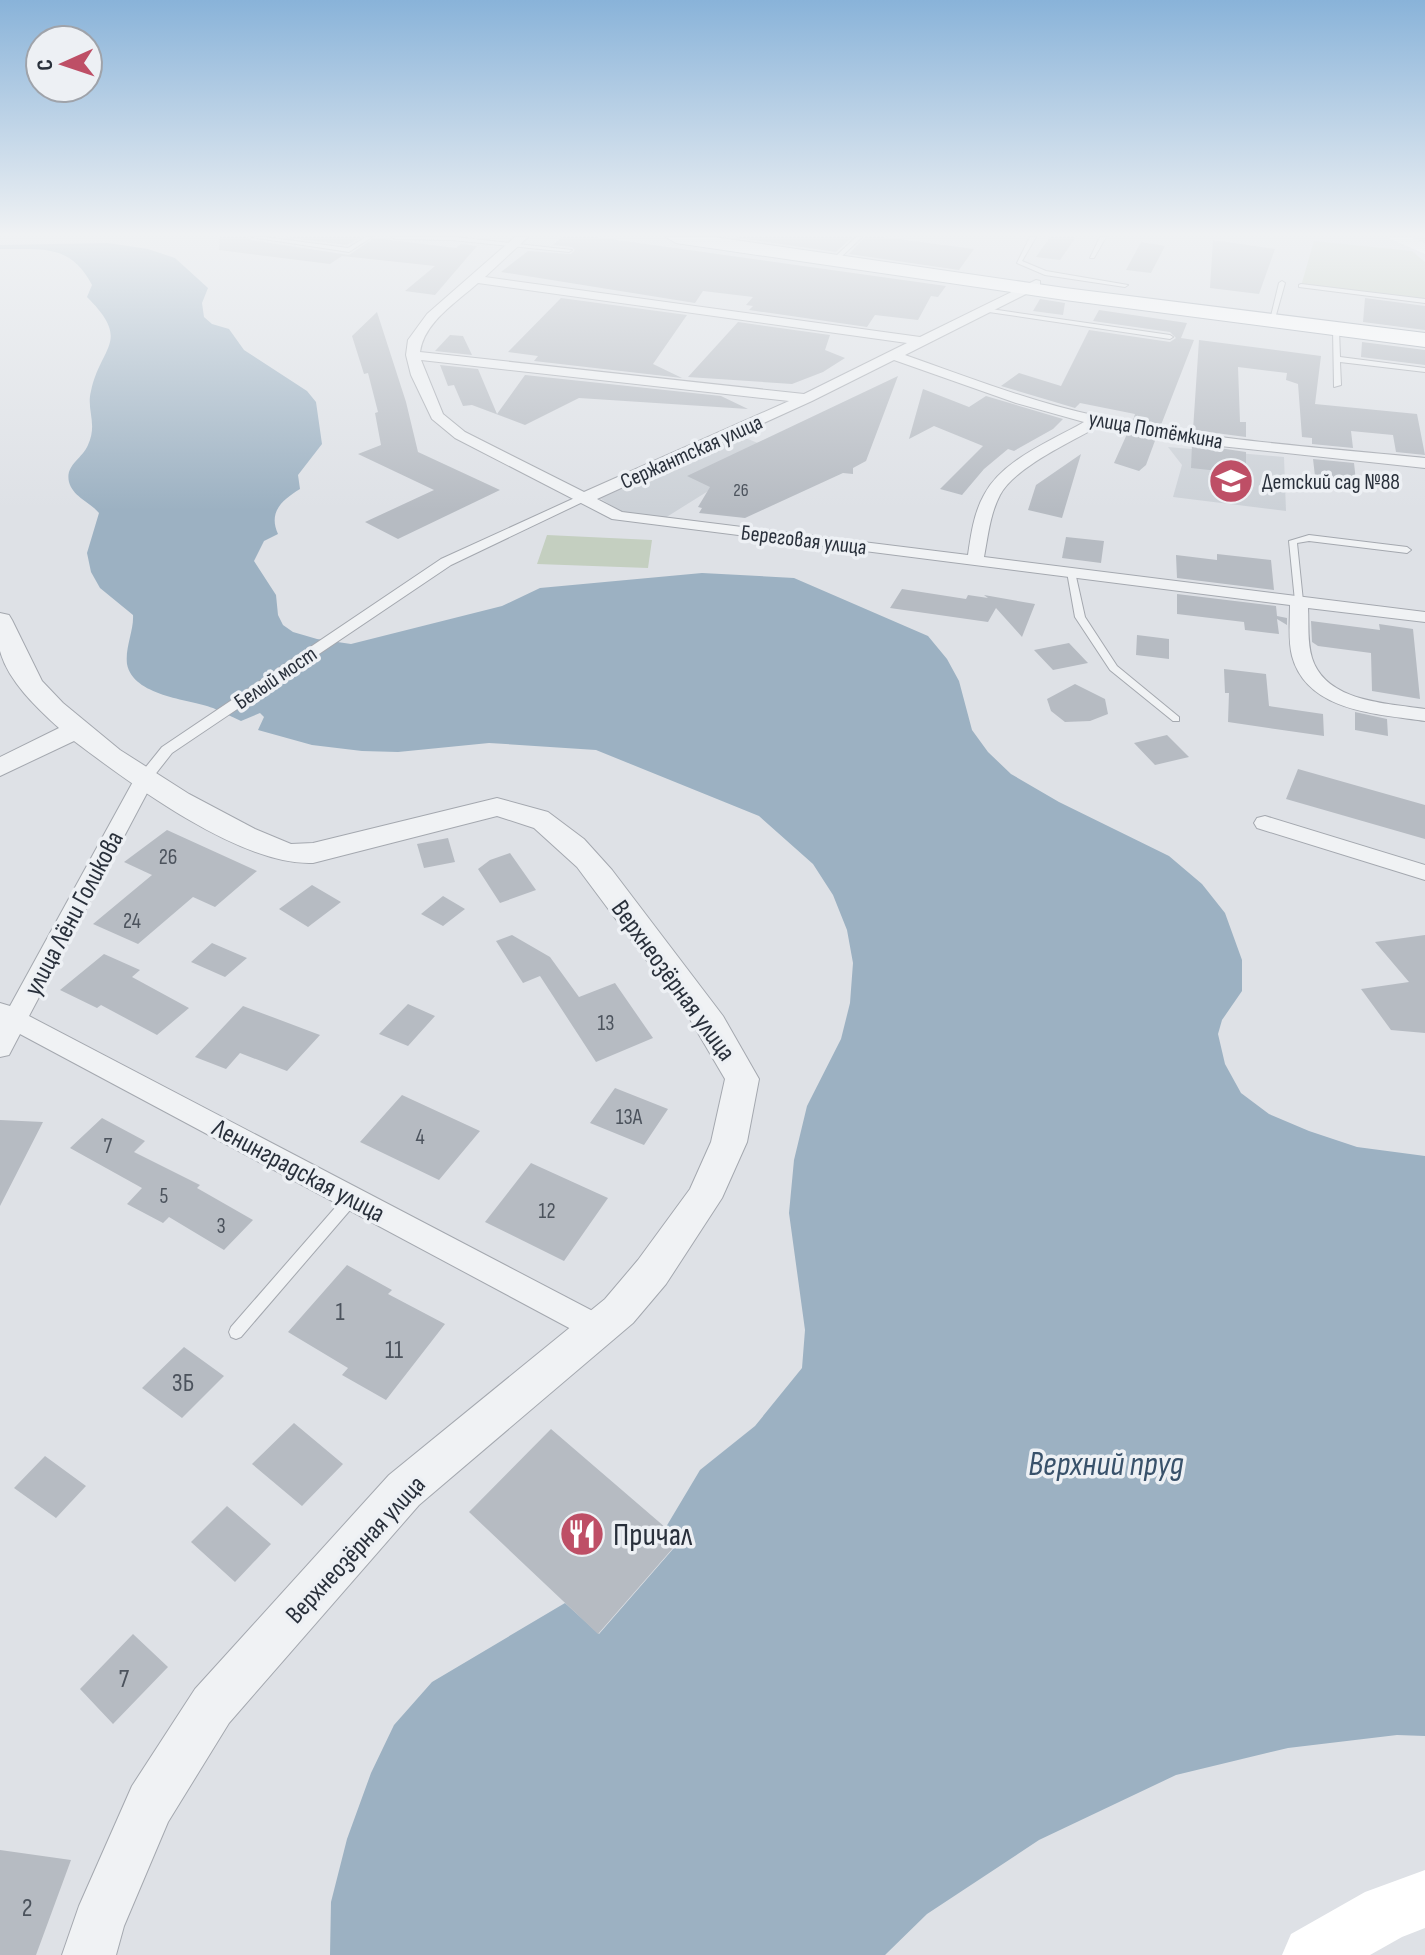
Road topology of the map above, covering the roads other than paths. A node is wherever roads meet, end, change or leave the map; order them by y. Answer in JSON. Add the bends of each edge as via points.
{"nodes":[{"id":1,"x":424,"y":328,"type":"edge"},
{"id":2,"x":829,"y":328,"type":"edge"},
{"id":3,"x":947,"y":328,"type":"edge"},
{"id":4,"x":1110,"y":328,"type":"edge"},
{"id":5,"x":1331,"y":328,"type":"edge"},
{"id":6,"x":1379,"y":328,"type":"edge"},
{"id":7,"x":1336,"y":329,"type":"junction"},
{"id":8,"x":1425,"y":334,"type":"edge"},
{"id":9,"x":1170,"y":337,"type":"dead end"},
{"id":10,"x":1425,"y":340,"type":"edge"},
{"id":11,"x":921,"y":341,"type":"junction"},
{"id":12,"x":413,"y":355,"type":"junction"},
{"id":13,"x":895,"y":356,"type":"junction"},
{"id":14,"x":1336,"y":359,"type":"junction"},
{"id":15,"x":1425,"y":370,"type":"edge"},
{"id":16,"x":1337,"y":385,"type":"dead end"},
{"id":17,"x":807,"y":398,"type":"junction"},
{"id":18,"x":1096,"y":421,"type":"junction"},
{"id":19,"x":1425,"y":463,"type":"edge"},
{"id":20,"x":583,"y":499,"type":"junction"},
{"id":21,"x":1407,"y":550,"type":"dead end"},
{"id":22,"x":975,"y":560,"type":"junction"},
{"id":23,"x":1071,"y":572,"type":"junction"},
{"id":24,"x":1299,"y":601,"type":"junction"},
{"id":25,"x":1425,"y":617,"type":"edge"},
{"id":26,"x":0,"y":620,"type":"edge"},
{"id":27,"x":351,"y":626,"type":"joint"},
{"id":28,"x":1425,"y":715,"type":"edge"},
{"id":29,"x":1176,"y":719,"type":"dead end"},
{"id":30,"x":77,"y":729,"type":"junction"},
{"id":31,"x":0,"y":768,"type":"edge"},
{"id":32,"x":145,"y":778,"type":"junction"},
{"id":33,"x":1265,"y":823,"type":"dead end"},
{"id":34,"x":1425,"y":873,"type":"edge"},
{"id":35,"x":7,"y":1016,"type":"edge"},
{"id":36,"x":0,"y":1048,"type":"edge"},
{"id":37,"x":352,"y":1198,"type":"junction"},
{"id":38,"x":597,"y":1328,"type":"junction"},
{"id":39,"x":236,"y":1332,"type":"dead end"},
{"id":40,"x":1425,"y":1899,"type":"edge"},
{"id":41,"x":89,"y":1955,"type":"edge"},
{"id":42,"x":1312,"y":1955,"type":"edge"}],
"edges":[{"from":1,"to":12,"type":"street"},
{"from":2,"to":11,"type":"street"},
{"from":3,"to":11,"type":"street","name":"Сержантская улица"},
{"from":4,"to":9,"type":"lane"},
{"from":5,"to":7,"type":"main road"},
{"from":6,"to":8,"type":"main road"},
{"from":7,"to":10,"type":"main road"},
{"from":7,"to":14,"type":"lane"},
{"from":11,"to":13,"type":"street","name":"Сержантская улица"},
{"from":12,"to":17,"type":"street"},
{"from":12,"to":20,"type":"street","name":"Береговая улица","via":[[437,416],[460,435]]},
{"from":13,"to":17,"type":"street","name":"Сержантская улица"},
{"from":13,"to":18,"type":"street","name":"улица Потёмкина"},
{"from":14,"to":15,"type":"lane"},
{"from":14,"to":16,"type":"lane"},
{"from":17,"to":20,"type":"street","name":"Сержантская улица"},
{"from":18,"to":19,"type":"street","name":"улица Потёмкина","via":[[1227,442]]},
{"from":18,"to":22,"type":"street","via":[[997,486],[984,515]]},
{"from":20,"to":22,"type":"street","name":"Береговая улица","via":[[618,516]]},
{"from":20,"to":27,"type":"street","name":"Сержантская улица","via":[[446,562]]},
{"from":21,"to":24,"type":"lane","via":[[1309,538],[1293,541]]},
{"from":22,"to":23,"type":"street","name":"Береговая улица"},
{"from":23,"to":24,"type":"street","name":"Береговая улица"},
{"from":23,"to":29,"type":"lane","via":[[1080,617],[1113,668]]},
{"from":24,"to":25,"type":"street","name":"Береговая улица"},
{"from":24,"to":28,"type":"street","via":[[1302,658],[1326,690],[1346,701]]},
{"from":26,"to":30,"type":"street","name":"Верхнеозёрная улица","via":[[33,686]]},
{"from":27,"to":32,"type":"street","name":"Белый мост","via":[[167,750]]},
{"from":30,"to":31,"type":"street"},
{"from":30,"to":32,"type":"street","name":"Верхнеозёрная улица"},
{"from":32,"to":35,"type":"street","name":"улица Лёни Голикова"},
{"from":32,"to":38,"type":"street","name":"Верхнеозёрная улица","via":[[252,840],[291,854],[497,807],[523,812],[545,822],[575,849],[614,895],[711,1022],[742,1079],[729,1142],[704,1198],[652,1272]]},
{"from":33,"to":34,"type":"street"},
{"from":35,"to":36,"type":"street","name":"улица Лёни Голикова"},
{"from":35,"to":37,"type":"street","name":"Ленинградская улица"},
{"from":37,"to":38,"type":"street","name":"Ленинградская улица"},
{"from":37,"to":39,"type":"lane"},
{"from":38,"to":41,"type":"street","name":"Верхнеозёрная улица","via":[[404,1490],[212,1706],[150,1804]]},
{"from":40,"to":42,"type":"main road","via":[[1375,1919]]}]}
